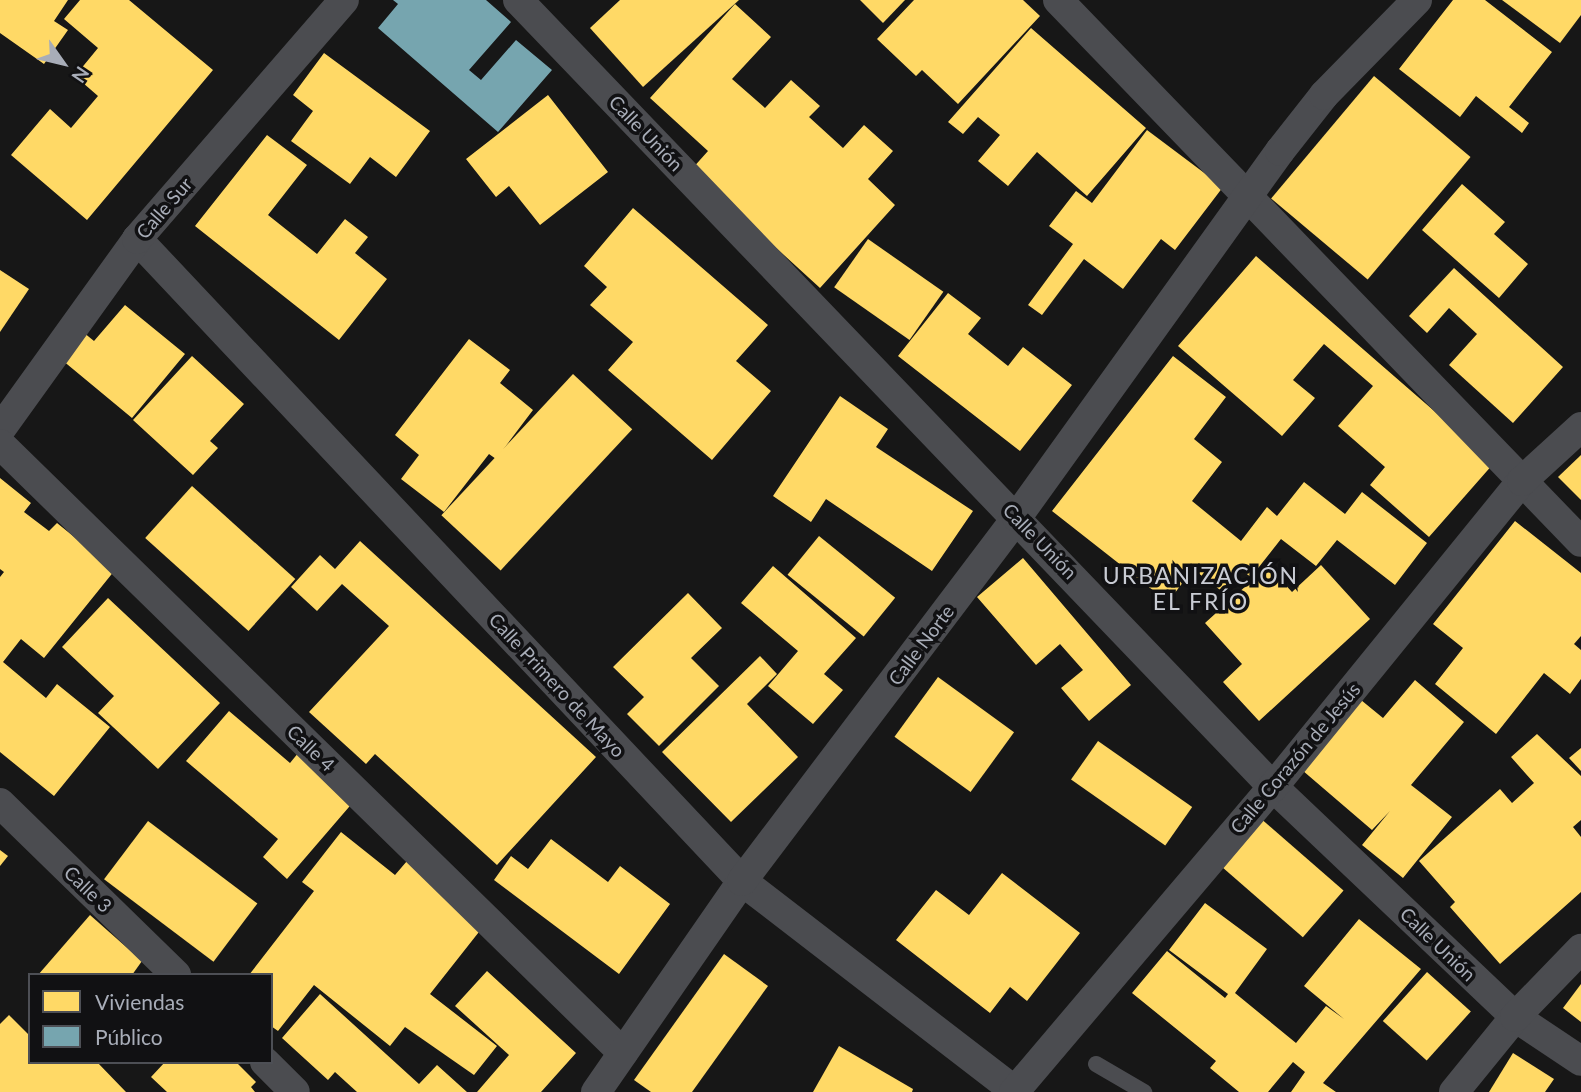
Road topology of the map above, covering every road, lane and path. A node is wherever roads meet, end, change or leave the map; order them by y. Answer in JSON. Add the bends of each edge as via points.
{"nodes":[{"id":1,"x":344,"y":0,"type":"edge"},
{"id":2,"x":518,"y":0,"type":"edge"},
{"id":3,"x":1058,"y":0,"type":"edge"},
{"id":4,"x":1417,"y":0,"type":"edge"},
{"id":5,"x":1249,"y":199,"type":"junction"},
{"id":6,"x":137,"y":239,"type":"junction"},
{"id":7,"x":1581,"y":427,"type":"edge"},
{"id":8,"x":0,"y":430,"type":"edge"},
{"id":9,"x":0,"y":444,"type":"edge"},
{"id":10,"x":1522,"y":481,"type":"junction"},
{"id":11,"x":1017,"y":517,"type":"junction"},
{"id":12,"x":1581,"y":542,"type":"edge"},
{"id":13,"x":1273,"y":787,"type":"junction"},
{"id":14,"x":0,"y":803,"type":"edge"},
{"id":15,"x":742,"y":881,"type":"junction"},
{"id":16,"x":1581,"y":949,"type":"edge"},
{"id":17,"x":174,"y":973,"type":"edge"},
{"id":18,"x":1515,"y":1017,"type":"junction"},
{"id":19,"x":623,"y":1053,"type":"junction"},
{"id":20,"x":1581,"y":1060,"type":"edge"},
{"id":21,"x":267,"y":1064,"type":"edge"},
{"id":22,"x":1096,"y":1064,"type":"dead end"},
{"id":23,"x":1014,"y":1091,"type":"edge"},
{"id":24,"x":295,"y":1092,"type":"edge"},
{"id":25,"x":596,"y":1092,"type":"edge"},
{"id":26,"x":1144,"y":1092,"type":"edge"},
{"id":27,"x":1454,"y":1092,"type":"edge"}],
"edges":[{"from":1,"to":6,"type":"street","name":"Calle Sur"},
{"from":2,"to":11,"type":"street","name":"Calle Unión"},
{"from":3,"to":5,"type":"street"},
{"from":4,"to":5,"type":"street","name":"Calle Norte","via":[[1324,95]]},
{"from":5,"to":10,"type":"street"},
{"from":5,"to":11,"type":"street","name":"Calle Norte"},
{"from":6,"to":8,"type":"street","name":"Calle Sur"},
{"from":6,"to":15,"type":"street","name":"Calle Primero de Mayo"},
{"from":7,"to":10,"type":"street","name":"Calle Corazón de Jesús"},
{"from":9,"to":19,"type":"street","name":"Calle 4"},
{"from":10,"to":12,"type":"street"},
{"from":10,"to":13,"type":"street","name":"Calle Corazón de Jesús"},
{"from":11,"to":13,"type":"street","name":"Calle Unión"},
{"from":11,"to":15,"type":"street","name":"Calle Norte"},
{"from":13,"to":18,"type":"street","name":"Calle Unión"},
{"from":13,"to":23,"type":"street","name":"Calle Corazón de Jesús"},
{"from":14,"to":17,"type":"street","name":"Calle 3"},
{"from":15,"to":19,"type":"street","name":"Calle Norte"},
{"from":15,"to":23,"type":"street","name":"Calle Primero de Mayo"},
{"from":16,"to":18,"type":"street"},
{"from":18,"to":20,"type":"street","name":"Calle Unión"},
{"from":18,"to":27,"type":"street"},
{"from":19,"to":25,"type":"street","name":"Calle Norte"},
{"from":21,"to":24,"type":"street"},
{"from":22,"to":26,"type":"lane"}]}
